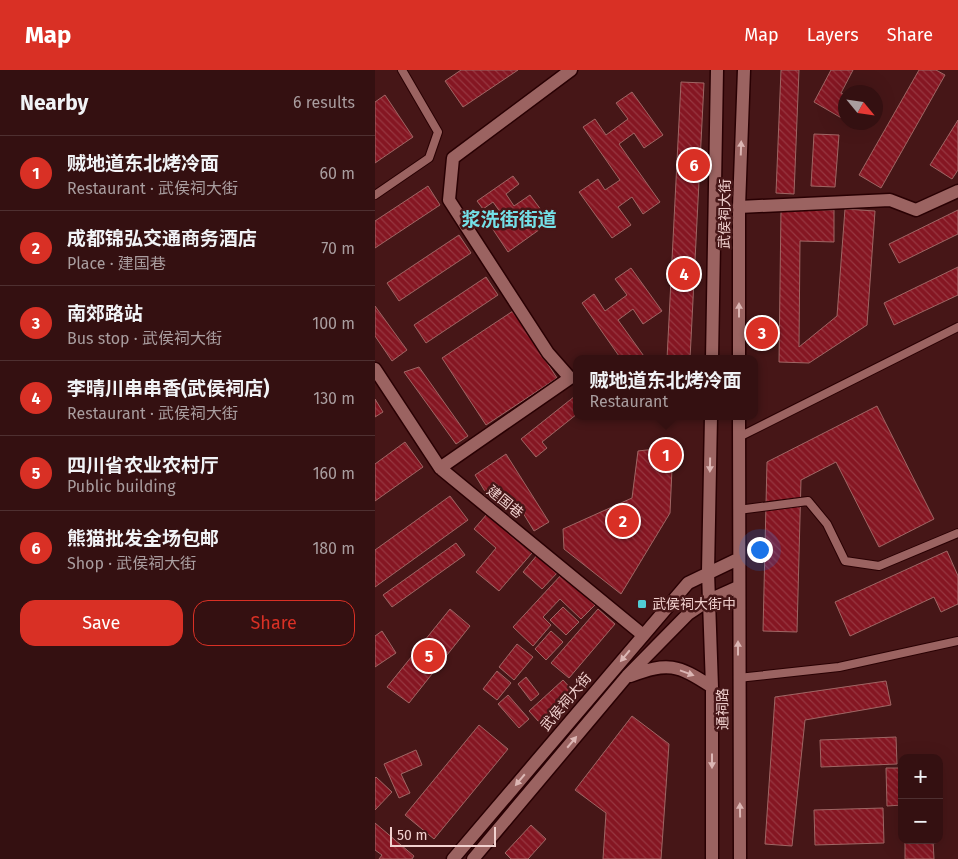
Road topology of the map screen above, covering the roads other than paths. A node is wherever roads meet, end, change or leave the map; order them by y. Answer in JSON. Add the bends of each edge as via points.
{"nodes":[{"id":1,"x":402,"y":70,"type":"edge"},
{"id":2,"x":571,"y":70,"type":"edge"},
{"id":3,"x":717,"y":70,"type":"edge"},
{"id":4,"x":744,"y":70,"type":"edge"},
{"id":5,"x":958,"y":191,"type":"edge"},
{"id":6,"x":375,"y":195,"type":"edge"},
{"id":7,"x":739,"y":207,"type":"junction"},
{"id":8,"x":958,"y":326,"type":"edge"},
{"id":9,"x":712,"y":355,"type":"edge"},
{"id":10,"x":739,"y":355,"type":"edge"},
{"id":11,"x":375,"y":370,"type":"edge"},
{"id":12,"x":711,"y":420,"type":"edge"},
{"id":13,"x":739,"y":420,"type":"edge"},
{"id":14,"x":739,"y":437,"type":"junction"},
{"id":15,"x":440,"y":468,"type":"junction"},
{"id":16,"x":739,"y":510,"type":"junction"},
{"id":17,"x":958,"y":533,"type":"edge"},
{"id":18,"x":738,"y":558,"type":"junction"},
{"id":19,"x":708,"y":572,"type":"junction"},
{"id":20,"x":738,"y":587,"type":"junction"},
{"id":21,"x":709,"y":600,"type":"junction"},
{"id":22,"x":643,"y":635,"type":"junction"},
{"id":23,"x":958,"y":641,"type":"edge"},
{"id":24,"x":627,"y":676,"type":"junction"},
{"id":25,"x":738,"y":678,"type":"junction"},
{"id":26,"x":712,"y":687,"type":"junction"},
{"id":27,"x":453,"y":859,"type":"edge"},
{"id":28,"x":473,"y":859,"type":"edge"},
{"id":29,"x":713,"y":859,"type":"edge"},
{"id":30,"x":740,"y":859,"type":"edge"}],
"edges":[{"from":1,"to":6,"type":"lane","via":[[438,132],[429,158]]},
{"from":2,"to":15,"type":"street","via":[[453,158],[449,200],[548,353],[570,378]]},
{"from":3,"to":9,"type":"street","name":"武侯祠大街"},
{"from":7,"to":4,"type":"street","name":"武侯祠大街","one_way":true},
{"from":5,"to":7,"type":"street","via":[[916,210],[890,200]]},
{"from":10,"to":7,"type":"street","name":"武侯祠大街","one_way":true},
{"from":8,"to":14,"type":"lane"},
{"from":11,"to":15,"type":"street","name":"建国巷"},
{"from":12,"to":19,"type":"street","one_way":true},
{"from":13,"to":14,"type":"street"},
{"from":14,"to":16,"type":"street"},
{"from":15,"to":22,"type":"street","name":"建国巷"},
{"from":16,"to":17,"type":"lane","via":[[809,501],[827,524],[845,561],[879,566]]},
{"from":16,"to":18,"type":"street"},
{"from":18,"to":19,"type":"street","name":"武侯祠大街"},
{"from":18,"to":20,"type":"street","name":"通祠路"},
{"from":19,"to":21,"type":"street","name":"通祠路"},
{"from":19,"to":22,"type":"street","name":"武侯祠大街","via":[[688,583]]},
{"from":20,"to":21,"type":"street"},
{"from":25,"to":20,"type":"street","name":"通祠路","one_way":true},
{"from":21,"to":24,"type":"street","via":[[688,614]]},
{"from":21,"to":26,"type":"street","name":"通祠路"},
{"from":22,"to":27,"type":"street","name":"武侯祠大街","one_way":true},
{"from":23,"to":25,"type":"lane","via":[[839,668]]},
{"from":24,"to":26,"type":"street","one_way":true,"via":[[657,666],[669,666]]},
{"from":28,"to":24,"type":"street","one_way":true},
{"from":30,"to":25,"type":"street","name":"通祠路","one_way":true},
{"from":26,"to":29,"type":"street","name":"通祠路","one_way":true}]}
